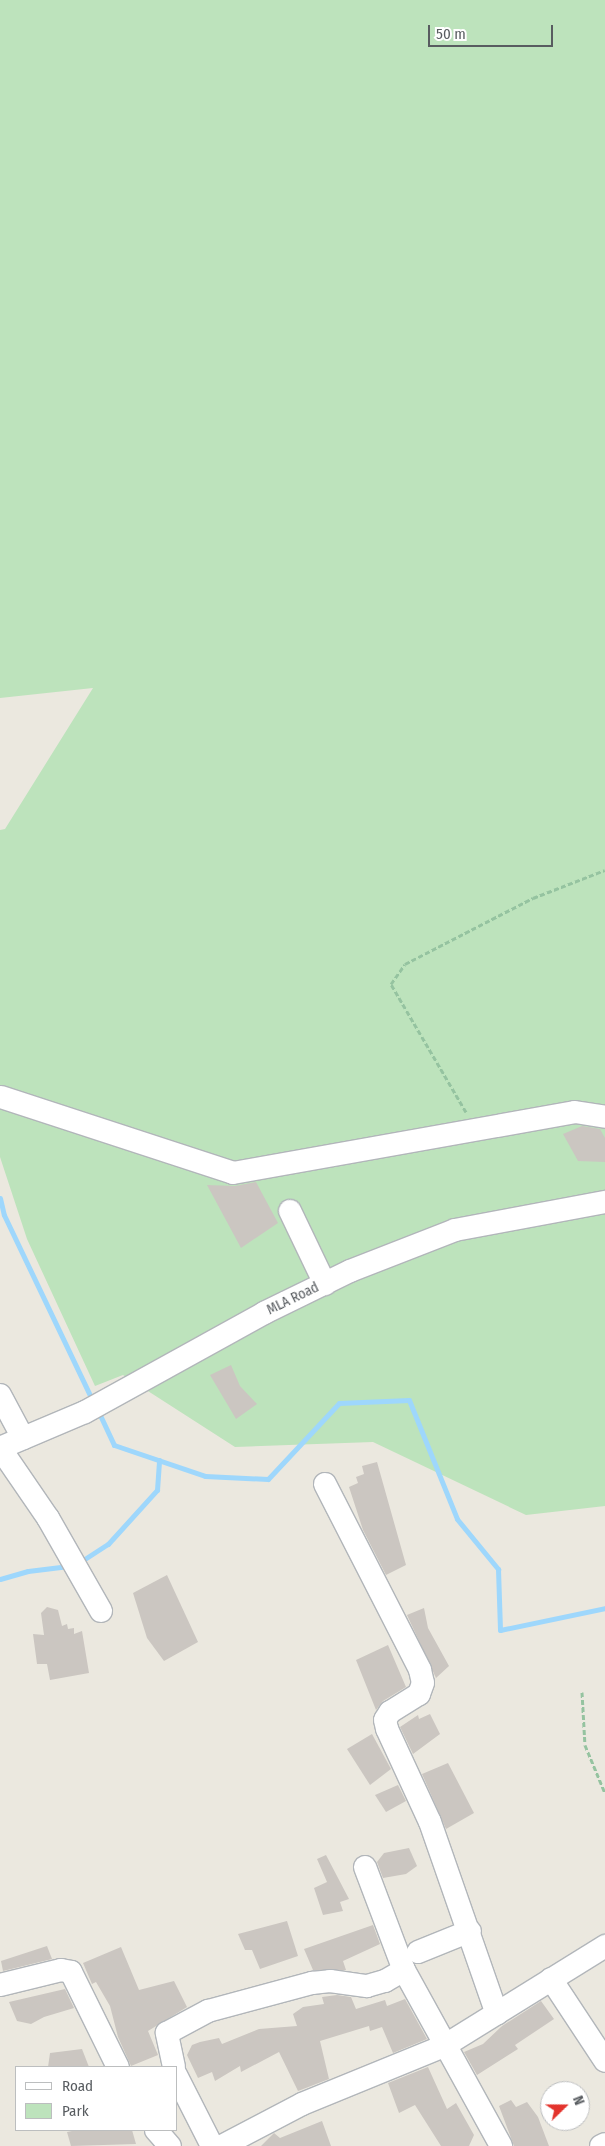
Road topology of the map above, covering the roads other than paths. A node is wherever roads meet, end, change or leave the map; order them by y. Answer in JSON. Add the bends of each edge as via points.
{"nodes":[{"id":1,"x":1,"y":1097,"type":"dead end"},
{"id":2,"x":605,"y":1117,"type":"edge"},
{"id":3,"x":605,"y":1202,"type":"edge"},
{"id":4,"x":290,"y":1212,"type":"dead end"},
{"id":5,"x":325,"y":1284,"type":"junction"},
{"id":6,"x":0,"y":1395,"type":"edge"},
{"id":7,"x":23,"y":1438,"type":"junction"},
{"id":8,"x":0,"y":1448,"type":"edge"},
{"id":9,"x":325,"y":1484,"type":"dead end"},
{"id":10,"x":101,"y":1611,"type":"dead end"},
{"id":11,"x":365,"y":1867,"type":"dead end"},
{"id":12,"x":470,"y":1930,"type":"junction"},
{"id":13,"x":605,"y":1946,"type":"edge"},
{"id":14,"x":418,"y":1952,"type":"dead end"},
{"id":15,"x":404,"y":1970,"type":"junction"},
{"id":16,"x":550,"y":1978,"type":"junction"},
{"id":17,"x":0,"y":1985,"type":"edge"},
{"id":18,"x":497,"y":2014,"type":"junction"},
{"id":19,"x":444,"y":2046,"type":"junction"},
{"id":20,"x":604,"y":2056,"type":"edge"},
{"id":21,"x":118,"y":2066,"type":"edge"},
{"id":22,"x":174,"y":2066,"type":"edge"},
{"id":23,"x":178,"y":2079,"type":"edge"},
{"id":24,"x":157,"y":2131,"type":"edge"},
{"id":25,"x":605,"y":2144,"type":"edge"},
{"id":26,"x":170,"y":2146,"type":"edge"},
{"id":27,"x":212,"y":2146,"type":"edge"},
{"id":28,"x":222,"y":2146,"type":"edge"},
{"id":29,"x":501,"y":2146,"type":"edge"},
{"id":30,"x":602,"y":2146,"type":"edge"}],
"edges":[{"from":1,"to":2,"type":"street","via":[[233,1173],[575,1112]]},
{"from":3,"to":5,"type":"street","name":"MLA Road","via":[[456,1230]]},
{"from":4,"to":5,"type":"street"},
{"from":5,"to":7,"type":"street","name":"MLA Road","via":[[264,1313],[85,1412]]},
{"from":6,"to":7,"type":"street"},
{"from":7,"to":8,"type":"street","name":"MLA Road"},
{"from":8,"to":10,"type":"street","via":[[48,1518]]},
{"from":9,"to":12,"type":"street","via":[[420,1670],[423,1682],[419,1694],[390,1712],[385,1720],[430,1822]]},
{"from":11,"to":15,"type":"street"},
{"from":12,"to":14,"type":"street"},
{"from":12,"to":18,"type":"street"},
{"from":13,"to":16,"type":"street"},
{"from":15,"to":19,"type":"street"},
{"from":15,"to":22,"type":"street","via":[[385,1981],[366,1986],[330,1981],[312,1983],[208,2011],[167,2033]]},
{"from":16,"to":18,"type":"street"},
{"from":16,"to":20,"type":"street"},
{"from":17,"to":21,"type":"street","via":[[61,1970],[71,1972]]},
{"from":18,"to":19,"type":"street"},
{"from":19,"to":28,"type":"street","via":[[302,2104]]},
{"from":19,"to":29,"type":"street"},
{"from":23,"to":27,"type":"street"},
{"from":24,"to":26,"type":"street"},
{"from":25,"to":30,"type":"street"}]}
